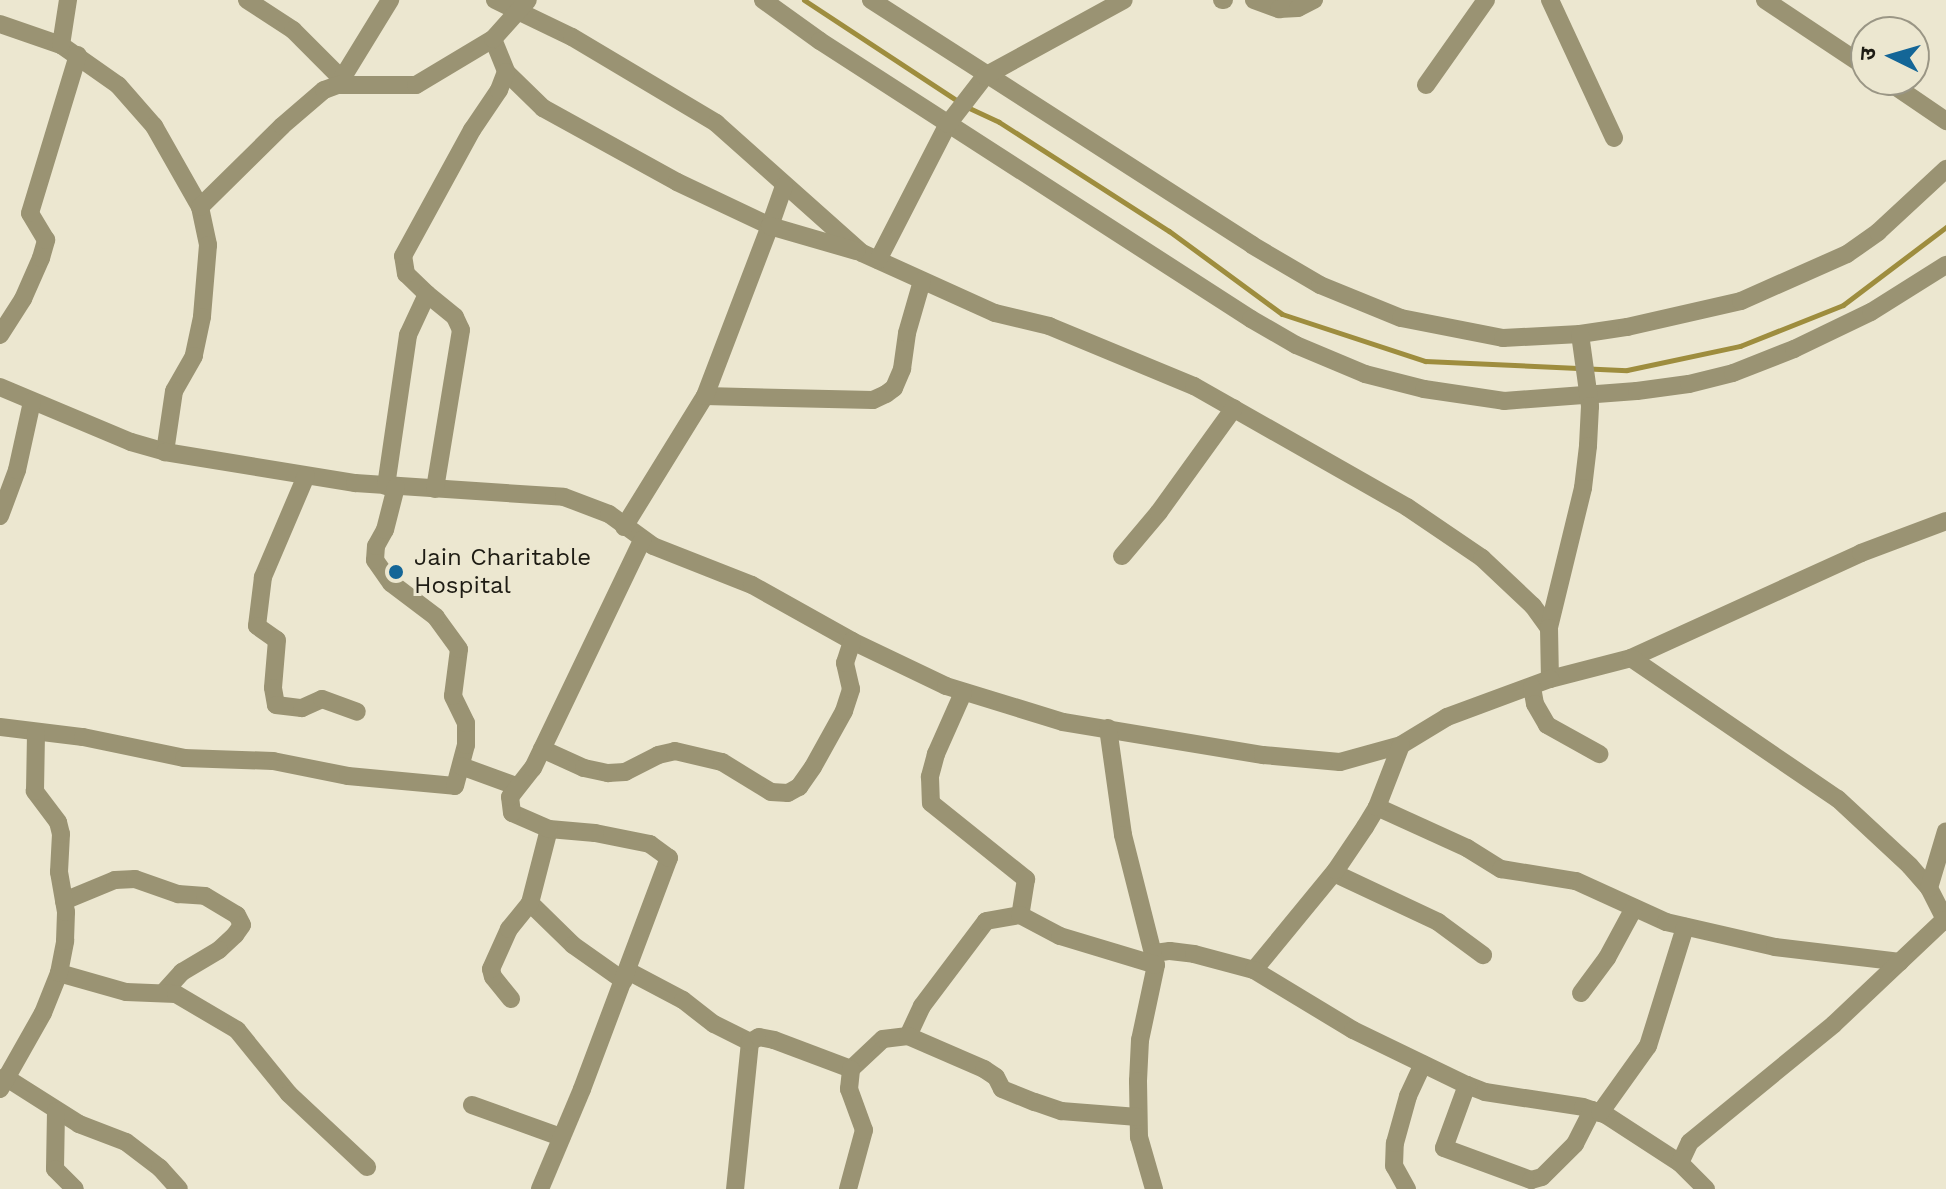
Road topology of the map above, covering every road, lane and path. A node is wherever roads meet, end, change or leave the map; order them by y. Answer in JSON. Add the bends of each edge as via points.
{"nodes":[{"id":1,"x":68,"y":0,"type":"edge"},
{"id":2,"x":247,"y":0,"type":"edge"},
{"id":3,"x":390,"y":0,"type":"edge"},
{"id":4,"x":495,"y":0,"type":"edge"},
{"id":5,"x":763,"y":0,"type":"edge"},
{"id":6,"x":871,"y":0,"type":"edge"},
{"id":7,"x":1124,"y":0,"type":"edge"},
{"id":8,"x":1254,"y":0,"type":"edge"},
{"id":9,"x":1314,"y":0,"type":"edge"},
{"id":10,"x":1486,"y":0,"type":"edge"},
{"id":11,"x":1550,"y":0,"type":"edge"},
{"id":12,"x":1765,"y":0,"type":"edge"},
{"id":13,"x":524,"y":6,"type":"edge"},
{"id":14,"x":0,"y":24,"type":"edge"},
{"id":15,"x":493,"y":39,"type":"junction"},
{"id":16,"x":61,"y":45,"type":"junction"},
{"id":17,"x":78,"y":55,"type":"junction"},
{"id":18,"x":1850,"y":56,"type":"edge"},
{"id":19,"x":506,"y":72,"type":"junction"},
{"id":20,"x":340,"y":82,"type":"junction"},
{"id":21,"x":979,"y":83,"type":"junction"},
{"id":22,"x":1426,"y":85,"type":"dead end"},
{"id":23,"x":1909,"y":96,"type":"edge"},
{"id":24,"x":1946,"y":121,"type":"edge"},
{"id":25,"x":948,"y":124,"type":"junction"},
{"id":26,"x":1614,"y":138,"type":"dead end"},
{"id":27,"x":1946,"y":169,"type":"edge"},
{"id":28,"x":784,"y":186,"type":"junction"},
{"id":29,"x":200,"y":207,"type":"junction"},
{"id":30,"x":770,"y":226,"type":"junction"},
{"id":31,"x":870,"y":256,"type":"junction"},
{"id":32,"x":1946,"y":265,"type":"edge"},
{"id":33,"x":922,"y":281,"type":"junction"},
{"id":34,"x":427,"y":294,"type":"junction"},
{"id":35,"x":0,"y":335,"type":"edge"},
{"id":36,"x":1587,"y":342,"type":"junction"},
{"id":37,"x":0,"y":387,"type":"edge"},
{"id":38,"x":1591,"y":392,"type":"junction"},
{"id":39,"x":705,"y":396,"type":"junction"},
{"id":40,"x":32,"y":402,"type":"junction"},
{"id":41,"x":1234,"y":408,"type":"junction"},
{"id":42,"x":165,"y":452,"type":"junction"},
{"id":43,"x":306,"y":476,"type":"junction"},
{"id":44,"x":391,"y":486,"type":"junction"},
{"id":45,"x":435,"y":489,"type":"junction"},
{"id":46,"x":0,"y":516,"type":"edge"},
{"id":47,"x":1946,"y":521,"type":"edge"},
{"id":48,"x":624,"y":527,"type":"junction"},
{"id":49,"x":642,"y":540,"type":"junction"},
{"id":50,"x":1122,"y":556,"type":"dead end"},
{"id":51,"x":1549,"y":628,"type":"junction"},
{"id":52,"x":852,"y":641,"type":"junction"},
{"id":53,"x":1631,"y":658,"type":"junction"},
{"id":54,"x":1550,"y":679,"type":"junction"},
{"id":55,"x":1532,"y":687,"type":"junction"},
{"id":56,"x":963,"y":693,"type":"junction"},
{"id":57,"x":357,"y":712,"type":"dead end"},
{"id":58,"x":0,"y":727,"type":"edge"},
{"id":59,"x":1108,"y":728,"type":"junction"},
{"id":60,"x":36,"y":732,"type":"junction"},
{"id":61,"x":1401,"y":745,"type":"junction"},
{"id":62,"x":542,"y":749,"type":"junction"},
{"id":63,"x":1599,"y":754,"type":"dead end"},
{"id":64,"x":461,"y":766,"type":"junction"},
{"id":65,"x":516,"y":786,"type":"junction"},
{"id":66,"x":1377,"y":807,"type":"junction"},
{"id":67,"x":549,"y":829,"type":"junction"},
{"id":68,"x":1946,"y":831,"type":"edge"},
{"id":69,"x":1334,"y":873,"type":"junction"},
{"id":70,"x":1929,"y":888,"type":"junction"},
{"id":71,"x":64,"y":901,"type":"junction"},
{"id":72,"x":530,"y":903,"type":"junction"},
{"id":73,"x":1634,"y":908,"type":"junction"},
{"id":74,"x":1020,"y":915,"type":"junction"},
{"id":75,"x":1945,"y":921,"type":"edge"},
{"id":76,"x":1685,"y":927,"type":"junction"},
{"id":77,"x":1483,"y":955,"type":"dead end"},
{"id":78,"x":1156,"y":959,"type":"junction"},
{"id":79,"x":1900,"y":962,"type":"junction"},
{"id":80,"x":1254,"y":970,"type":"junction"},
{"id":81,"x":59,"y":973,"type":"junction"},
{"id":82,"x":626,"y":976,"type":"junction"},
{"id":83,"x":165,"y":991,"type":"junction"},
{"id":84,"x":1581,"y":993,"type":"dead end"},
{"id":85,"x":511,"y":999,"type":"dead end"},
{"id":86,"x":908,"y":1036,"type":"junction"},
{"id":87,"x":750,"y":1042,"type":"junction"},
{"id":88,"x":1423,"y":1064,"type":"junction"},
{"id":89,"x":851,"y":1069,"type":"junction"},
{"id":90,"x":3,"y":1083,"type":"edge"},
{"id":91,"x":1467,"y":1085,"type":"junction"},
{"id":92,"x":472,"y":1105,"type":"dead end"},
{"id":93,"x":56,"y":1111,"type":"junction"},
{"id":94,"x":1596,"y":1112,"type":"junction"},
{"id":95,"x":1138,"y":1117,"type":"junction"},
{"id":96,"x":561,"y":1137,"type":"junction"},
{"id":97,"x":1680,"y":1163,"type":"junction"},
{"id":98,"x":367,"y":1167,"type":"dead end"},
{"id":99,"x":75,"y":1189,"type":"edge"},
{"id":100,"x":179,"y":1189,"type":"edge"},
{"id":101,"x":540,"y":1189,"type":"edge"},
{"id":102,"x":735,"y":1189,"type":"edge"},
{"id":103,"x":848,"y":1189,"type":"edge"},
{"id":104,"x":1154,"y":1189,"type":"edge"},
{"id":105,"x":1407,"y":1189,"type":"edge"},
{"id":106,"x":1706,"y":1189,"type":"edge"}],
"edges":[{"from":1,"to":16,"type":"street"},
{"from":2,"to":20,"type":"street","via":[[293,30]]},
{"from":3,"to":20,"type":"street"},
{"from":4,"to":13,"type":"street"},
{"from":5,"to":25,"type":"street"},
{"from":6,"to":21,"type":"street"},
{"from":7,"to":21,"type":"street"},
{"from":8,"to":9,"type":"street","via":[[1279,9]]},
{"from":10,"to":22,"type":"street"},
{"from":11,"to":26,"type":"street"},
{"from":12,"to":18,"type":"street"},
{"from":13,"to":15,"type":"street"},
{"from":13,"to":28,"type":"street","via":[[716,123]]},
{"from":14,"to":16,"type":"street"},
{"from":15,"to":19,"type":"street"},
{"from":15,"to":20,"type":"street","via":[[416,85]]},
{"from":16,"to":17,"type":"street"},
{"from":17,"to":29,"type":"street","via":[[118,85],[154,126]]},
{"from":17,"to":35,"type":"street","via":[[30,213],[46,240],[41,258]]},
{"from":19,"to":30,"type":"street","via":[[543,108]]},
{"from":19,"to":34,"type":"street","via":[[403,256],[406,274]]},
{"from":20,"to":29,"type":"street","via":[[301,108]]},
{"from":21,"to":25,"type":"street"},
{"from":21,"to":36,"type":"street","via":[[1320,285],[1401,318],[1503,338]]},
{"from":23,"to":24,"type":"street"},
{"from":25,"to":31,"type":"street"},
{"from":25,"to":38,"type":"street","via":[[1296,345],[1365,374],[1467,398],[1504,401]]},
{"from":27,"to":36,"type":"street","via":[[1847,254],[1741,301]]},
{"from":28,"to":30,"type":"street"},
{"from":28,"to":31,"type":"street"},
{"from":29,"to":42,"type":"street","via":[[208,269],[202,317],[194,356],[174,391]]},
{"from":30,"to":31,"type":"street"},
{"from":30,"to":39,"type":"street"},
{"from":31,"to":33,"type":"street"},
{"from":32,"to":38,"type":"street","via":[[1871,312],[1733,373],[1689,384]]},
{"from":33,"to":39,"type":"street","via":[[902,369],[886,394],[873,400]]},
{"from":33,"to":41,"type":"street","via":[[995,313],[1049,326]]},
{"from":34,"to":44,"type":"street","via":[[408,335]]},
{"from":34,"to":45,"type":"street","via":[[455,317],[461,330]]},
{"from":36,"to":38,"type":"street"},
{"from":37,"to":40,"type":"street"},
{"from":38,"to":51,"type":"street","via":[[1583,488]]},
{"from":39,"to":48,"type":"street"},
{"from":40,"to":42,"type":"street"},
{"from":40,"to":46,"type":"street"},
{"from":41,"to":50,"type":"street"},
{"from":41,"to":51,"type":"street","via":[[1407,507],[1482,558]]},
{"from":42,"to":43,"type":"street"},
{"from":43,"to":44,"type":"street"},
{"from":43,"to":57,"type":"street","via":[[263,577],[257,626],[277,640],[276,705],[302,708],[322,699]]},
{"from":44,"to":45,"type":"street"},
{"from":44,"to":64,"type":"street","via":[[375,560],[391,583],[436,617],[459,649],[453,696],[466,723]]},
{"from":45,"to":48,"type":"street","via":[[564,497],[609,514]]},
{"from":47,"to":53,"type":"street","via":[[1861,553]]},
{"from":48,"to":49,"type":"street"},
{"from":49,"to":52,"type":"street","via":[[752,585]]},
{"from":49,"to":62,"type":"street"},
{"from":51,"to":54,"type":"street"},
{"from":52,"to":56,"type":"street"},
{"from":52,"to":62,"type":"street","via":[[845,663],[851,689],[844,711],[813,767],[788,793],[771,792],[722,762],[675,751],[625,772],[608,773]]},
{"from":53,"to":54,"type":"street"},
{"from":53,"to":70,"type":"street","via":[[1838,799]]},
{"from":54,"to":55,"type":"street"},
{"from":55,"to":61,"type":"street","via":[[1447,717]]},
{"from":55,"to":63,"type":"street","via":[[1547,725]]},
{"from":56,"to":59,"type":"street","via":[[1024,712]]},
{"from":56,"to":74,"type":"street","via":[[936,754],[931,803],[1026,879]]},
{"from":58,"to":60,"type":"street"},
{"from":59,"to":61,"type":"street","via":[[1324,761],[1362,758]]},
{"from":59,"to":78,"type":"street","via":[[1123,835]]},
{"from":60,"to":64,"type":"street","via":[[184,758],[273,761],[446,787],[459,781]]},
{"from":60,"to":71,"type":"street","via":[[35,791],[58,822]]},
{"from":61,"to":66,"type":"street"},
{"from":62,"to":65,"type":"street"},
{"from":64,"to":65,"type":"street"},
{"from":65,"to":67,"type":"street","via":[[510,797],[512,813]]},
{"from":66,"to":69,"type":"street"},
{"from":66,"to":73,"type":"street","via":[[1501,869],[1568,879]]},
{"from":67,"to":72,"type":"street"},
{"from":67,"to":82,"type":"street","via":[[650,844],[669,858]]},
{"from":68,"to":70,"type":"street"},
{"from":69,"to":77,"type":"street","via":[[1438,922]]},
{"from":69,"to":80,"type":"street"},
{"from":70,"to":75,"type":"street"},
{"from":71,"to":81,"type":"street"},
{"from":71,"to":83,"type":"street","via":[[115,880],[135,879],[178,894],[205,896],[237,915],[242,925],[235,935],[193,962]]},
{"from":72,"to":82,"type":"street","via":[[573,945]]},
{"from":72,"to":85,"type":"street","via":[[509,929],[491,969]]},
{"from":73,"to":76,"type":"street"},
{"from":73,"to":84,"type":"street"},
{"from":74,"to":78,"type":"street","via":[[1060,936]]},
{"from":74,"to":86,"type":"street","via":[[986,921],[977,928],[922,1006]]},
{"from":75,"to":79,"type":"street"},
{"from":76,"to":79,"type":"street","via":[[1775,947]]},
{"from":76,"to":94,"type":"street","via":[[1648,1046]]},
{"from":78,"to":80,"type":"street","via":[[1194,954]]},
{"from":78,"to":95,"type":"street","via":[[1140,1040]]},
{"from":79,"to":97,"type":"street","via":[[1834,1024],[1690,1142]]},
{"from":80,"to":88,"type":"street","via":[[1353,1030]]},
{"from":81,"to":83,"type":"street","via":[[126,992]]},
{"from":81,"to":90,"type":"street"},
{"from":82,"to":87,"type":"street","via":[[683,1000]]},
{"from":82,"to":96,"type":"street"},
{"from":83,"to":98,"type":"street","via":[[237,1030],[289,1094]]},
{"from":86,"to":89,"type":"street","via":[[883,1039]]},
{"from":86,"to":95,"type":"street","via":[[984,1069],[1002,1089],[1035,1102],[1082,1114]]},
{"from":87,"to":89,"type":"street","via":[[759,1037],[774,1040]]},
{"from":87,"to":102,"type":"street"},
{"from":88,"to":91,"type":"street"},
{"from":88,"to":105,"type":"street","via":[[1395,1143],[1394,1166]]},
{"from":89,"to":103,"type":"street","via":[[849,1089],[864,1130]]},
{"from":90,"to":93,"type":"street"},
{"from":91,"to":94,"type":"street"},
{"from":91,"to":94,"type":"street","via":[[1444,1148],[1531,1180],[1542,1177],[1575,1144]]},
{"from":92,"to":96,"type":"street"},
{"from":93,"to":99,"type":"street","via":[[55,1169]]},
{"from":93,"to":100,"type":"street","via":[[126,1142]]},
{"from":94,"to":97,"type":"street"},
{"from":95,"to":104,"type":"street"},
{"from":96,"to":101,"type":"street"},
{"from":97,"to":106,"type":"street"}]}
